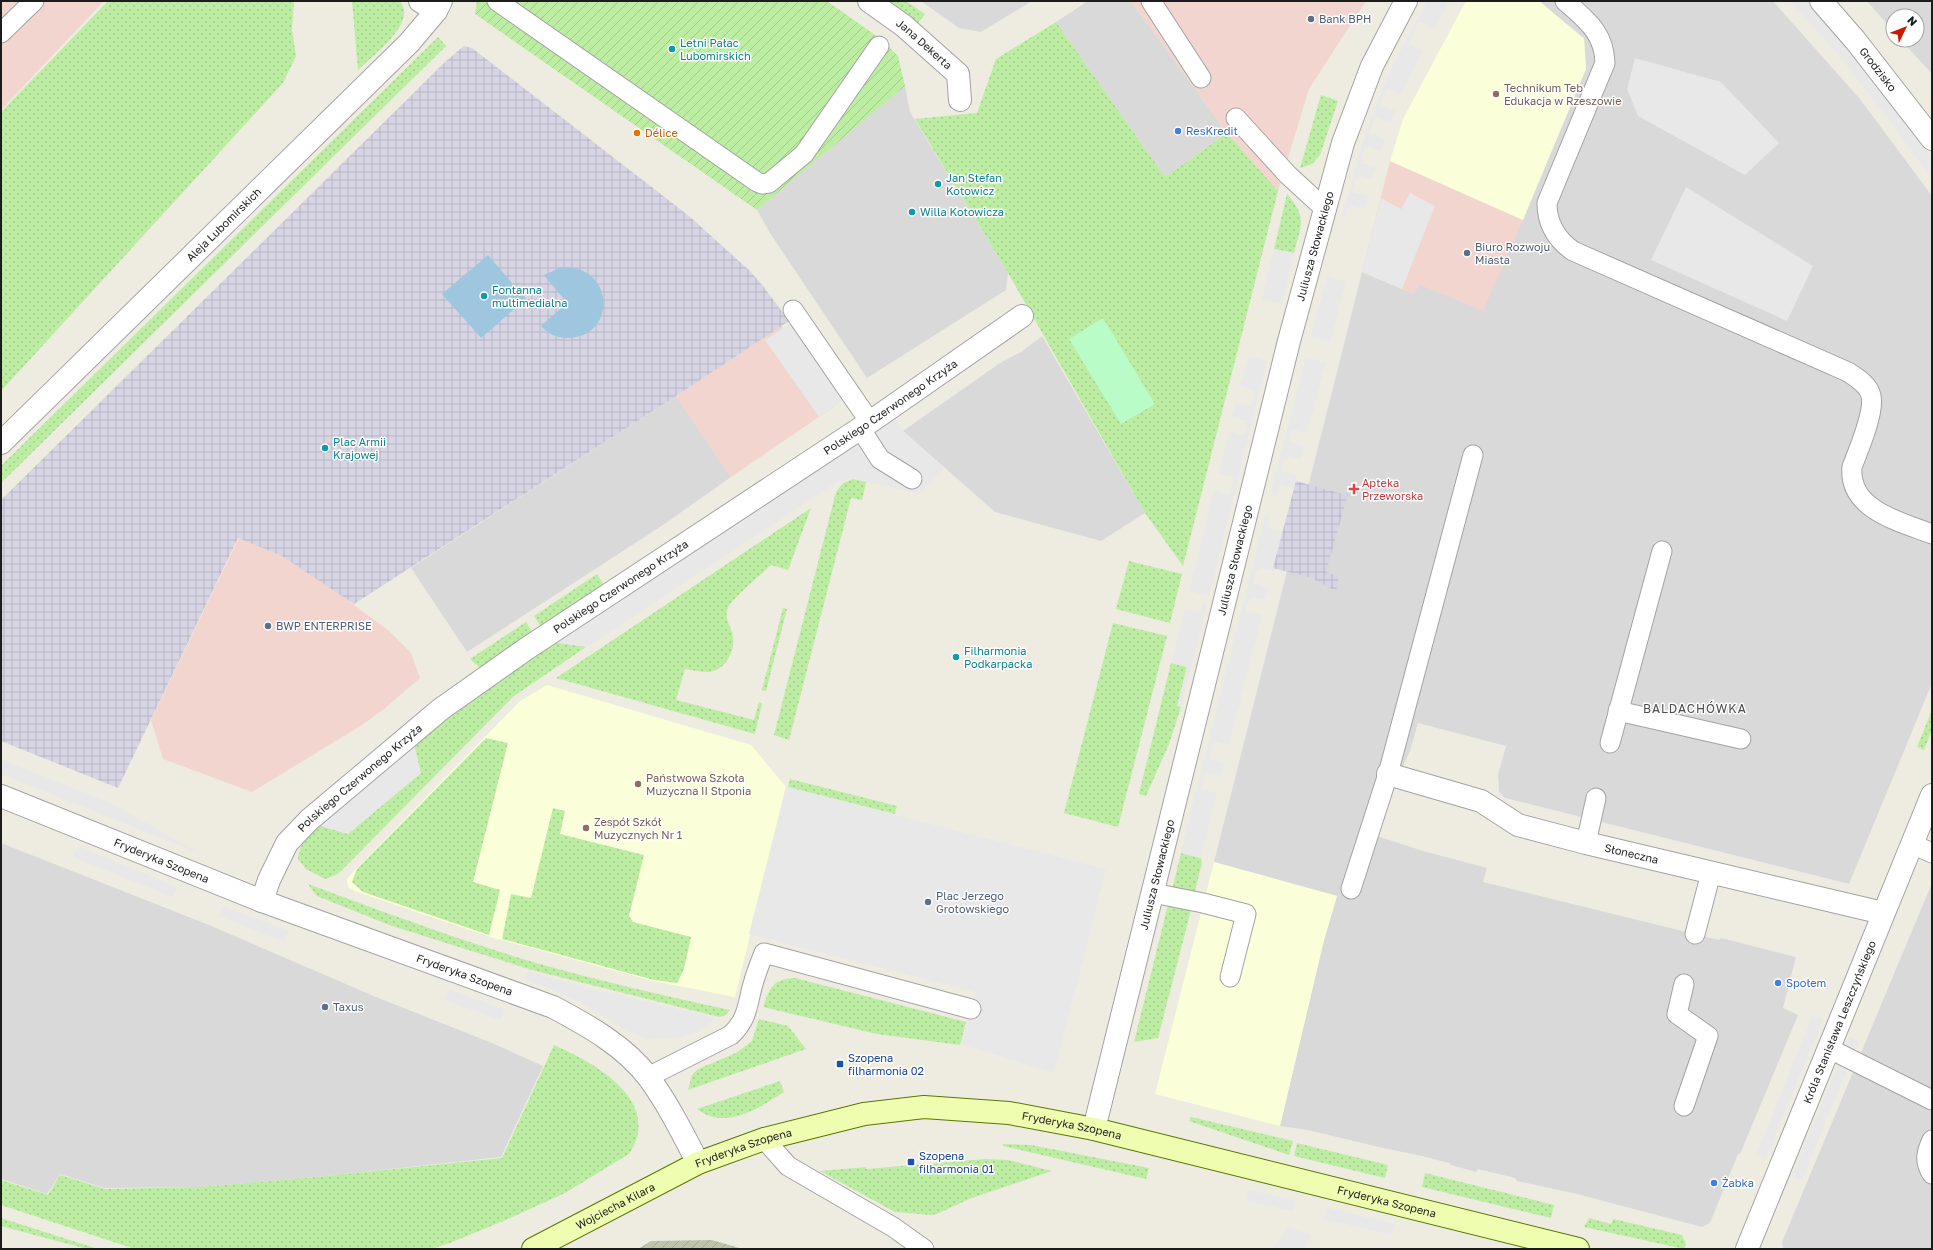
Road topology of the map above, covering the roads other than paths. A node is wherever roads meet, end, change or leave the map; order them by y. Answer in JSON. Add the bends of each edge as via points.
{"nodes":[{"id":1,"x":34,"y":1,"type":"edge"},
{"id":2,"x":496,"y":1,"type":"edge"},
{"id":3,"x":869,"y":1,"type":"edge"},
{"id":4,"x":1151,"y":1,"type":"edge"},
{"id":5,"x":1406,"y":1,"type":"edge"},
{"id":6,"x":1565,"y":1,"type":"edge"},
{"id":7,"x":1821,"y":1,"type":"edge"},
{"id":8,"x":432,"y":4,"type":"edge"},
{"id":9,"x":1,"y":33,"type":"edge"},
{"id":10,"x":879,"y":46,"type":"dead end"},
{"id":11,"x":1201,"y":78,"type":"dead end"},
{"id":12,"x":960,"y":100,"type":"dead end"},
{"id":13,"x":1236,"y":118,"type":"dead end"},
{"id":14,"x":1932,"y":139,"type":"edge"},
{"id":15,"x":1325,"y":209,"type":"junction"},
{"id":16,"x":793,"y":310,"type":"dead end"},
{"id":17,"x":1022,"y":316,"type":"dead end"},
{"id":18,"x":865,"y":425,"type":"junction"},
{"id":19,"x":1,"y":443,"type":"edge"},
{"id":20,"x":1473,"y":455,"type":"dead end"},
{"id":21,"x":912,"y":479,"type":"dead end"},
{"id":22,"x":1932,"y":534,"type":"edge"},
{"id":23,"x":1662,"y":551,"type":"dead end"},
{"id":24,"x":1618,"y":711,"type":"junction"},
{"id":25,"x":1741,"y":739,"type":"dead end"},
{"id":26,"x":1610,"y":743,"type":"dead end"},
{"id":27,"x":1388,"y":774,"type":"junction"},
{"id":28,"x":1932,"y":795,"type":"edge"},
{"id":29,"x":1,"y":796,"type":"edge"},
{"id":30,"x":1596,"y":798,"type":"dead end"},
{"id":31,"x":1586,"y":843,"type":"junction"},
{"id":32,"x":1912,"y":844,"type":"junction"},
{"id":33,"x":1932,"y":852,"type":"edge"},
{"id":34,"x":1711,"y":872,"type":"junction"},
{"id":35,"x":1351,"y":889,"type":"dead end"},
{"id":36,"x":1153,"y":893,"type":"junction"},
{"id":37,"x":262,"y":901,"type":"junction"},
{"id":38,"x":1883,"y":913,"type":"junction"},
{"id":39,"x":1695,"y":934,"type":"dead end"},
{"id":40,"x":1230,"y":977,"type":"dead end"},
{"id":41,"x":1684,"y":984,"type":"dead end"},
{"id":42,"x":971,"y":1009,"type":"dead end"},
{"id":43,"x":1828,"y":1048,"type":"junction"},
{"id":44,"x":648,"y":1077,"type":"junction"},
{"id":45,"x":1932,"y":1100,"type":"edge"},
{"id":46,"x":1684,"y":1106,"type":"dead end"},
{"id":47,"x":1094,"y":1129,"type":"junction"},
{"id":48,"x":764,"y":1139,"type":"junction"},
{"id":49,"x":1932,"y":1140,"type":"edge"},
{"id":50,"x":698,"y":1163,"type":"junction"},
{"id":51,"x":1932,"y":1174,"type":"edge"},
{"id":52,"x":533,"y":1249,"type":"edge"},
{"id":53,"x":924,"y":1249,"type":"edge"},
{"id":54,"x":1578,"y":1249,"type":"edge"},
{"id":55,"x":1747,"y":1249,"type":"edge"}],
"edges":[{"from":1,"to":9,"type":"lane"},
{"from":2,"to":10,"type":"lane","via":[[762,184],[769,183],[804,154]]},
{"from":3,"to":12,"type":"street","name":"Jana Dekerta","via":[[904,26],[958,74]]},
{"from":4,"to":11,"type":"lane"},
{"from":5,"to":15,"type":"street","name":"Juliusza Słowackiego","via":[[1372,66],[1343,143]]},
{"from":6,"to":22,"type":"lane","via":[[1598,35],[1604,50],[1605,63],[1547,203],[1547,216],[1553,231],[1562,243],[1573,251],[1860,379],[1871,395],[1872,407],[1852,467],[1855,488],[1868,506],[1878,512]]},
{"from":7,"to":14,"type":"street","name":"Grodzisko","via":[[1855,40]]},
{"from":8,"to":19,"type":"street","name":"Aleja Lubomirskich","via":[[410,43]]},
{"from":13,"to":15,"type":"lane","via":[[1288,175]]},
{"from":15,"to":36,"type":"street","name":"Juliusza Słowackiego","via":[[1289,341]]},
{"from":16,"to":18,"type":"lane"},
{"from":17,"to":18,"type":"street","name":"Polskiego Czerwonego Krzyża"},
{"from":18,"to":21,"type":"lane","via":[[880,459]]},
{"from":18,"to":37,"type":"street","name":"Polskiego Czerwonego Krzyża","via":[[526,649],[441,709],[309,820],[287,843]]},
{"from":20,"to":27,"type":"lane"},
{"from":23,"to":24,"type":"lane"},
{"from":24,"to":25,"type":"lane"},
{"from":24,"to":26,"type":"lane"},
{"from":27,"to":31,"type":"street","name":"Słoneczna","via":[[1481,801],[1518,825]]},
{"from":27,"to":35,"type":"lane"},
{"from":28,"to":32,"type":"street","name":"Króla Stanisława Leszczyńskiego"},
{"from":29,"to":37,"type":"street","name":"Fryderyka Szopena"},
{"from":30,"to":31,"type":"lane"},
{"from":31,"to":34,"type":"street","name":"Słoneczna"},
{"from":32,"to":33,"type":"lane"},
{"from":32,"to":38,"type":"street","name":"Króla Stanisława Leszczyńskiego"},
{"from":34,"to":38,"type":"street","name":"Słoneczna"},
{"from":34,"to":39,"type":"lane"},
{"from":36,"to":40,"type":"lane","via":[[1246,914]]},
{"from":36,"to":47,"type":"street","name":"Juliusza Słowackiego"},
{"from":37,"to":44,"type":"street","name":"Fryderyka Szopena","via":[[553,1007],[606,1038],[629,1056]]},
{"from":38,"to":43,"type":"street","name":"Króla Stanisława Leszczyńskiego"},
{"from":41,"to":46,"type":"lane","via":[[1677,1014],[1708,1036]]},
{"from":42,"to":44,"type":"lane","via":[[764,953],[741,1026],[731,1035]]},
{"from":43,"to":45,"type":"lane"},
{"from":43,"to":55,"type":"street","name":"Króla Stanisława Leszczyńskiego"},
{"from":44,"to":50,"type":"street","name":"Fryderyka Szopena","via":[[669,1108]]},
{"from":47,"to":48,"type":"street","name":"Fryderyka Szopena","via":[[1009,1113],[924,1107],[864,1114]]},
{"from":47,"to":54,"type":"street","name":"Fryderyka Szopena"},
{"from":48,"to":50,"type":"street","name":"Fryderyka Szopena"},
{"from":48,"to":53,"type":"lane","via":[[788,1166],[893,1227]]},
{"from":49,"to":51,"type":"lane","via":[[1926,1151],[1926,1162]]},
{"from":50,"to":52,"type":"street","name":"Wojciecha Kilara"}]}
